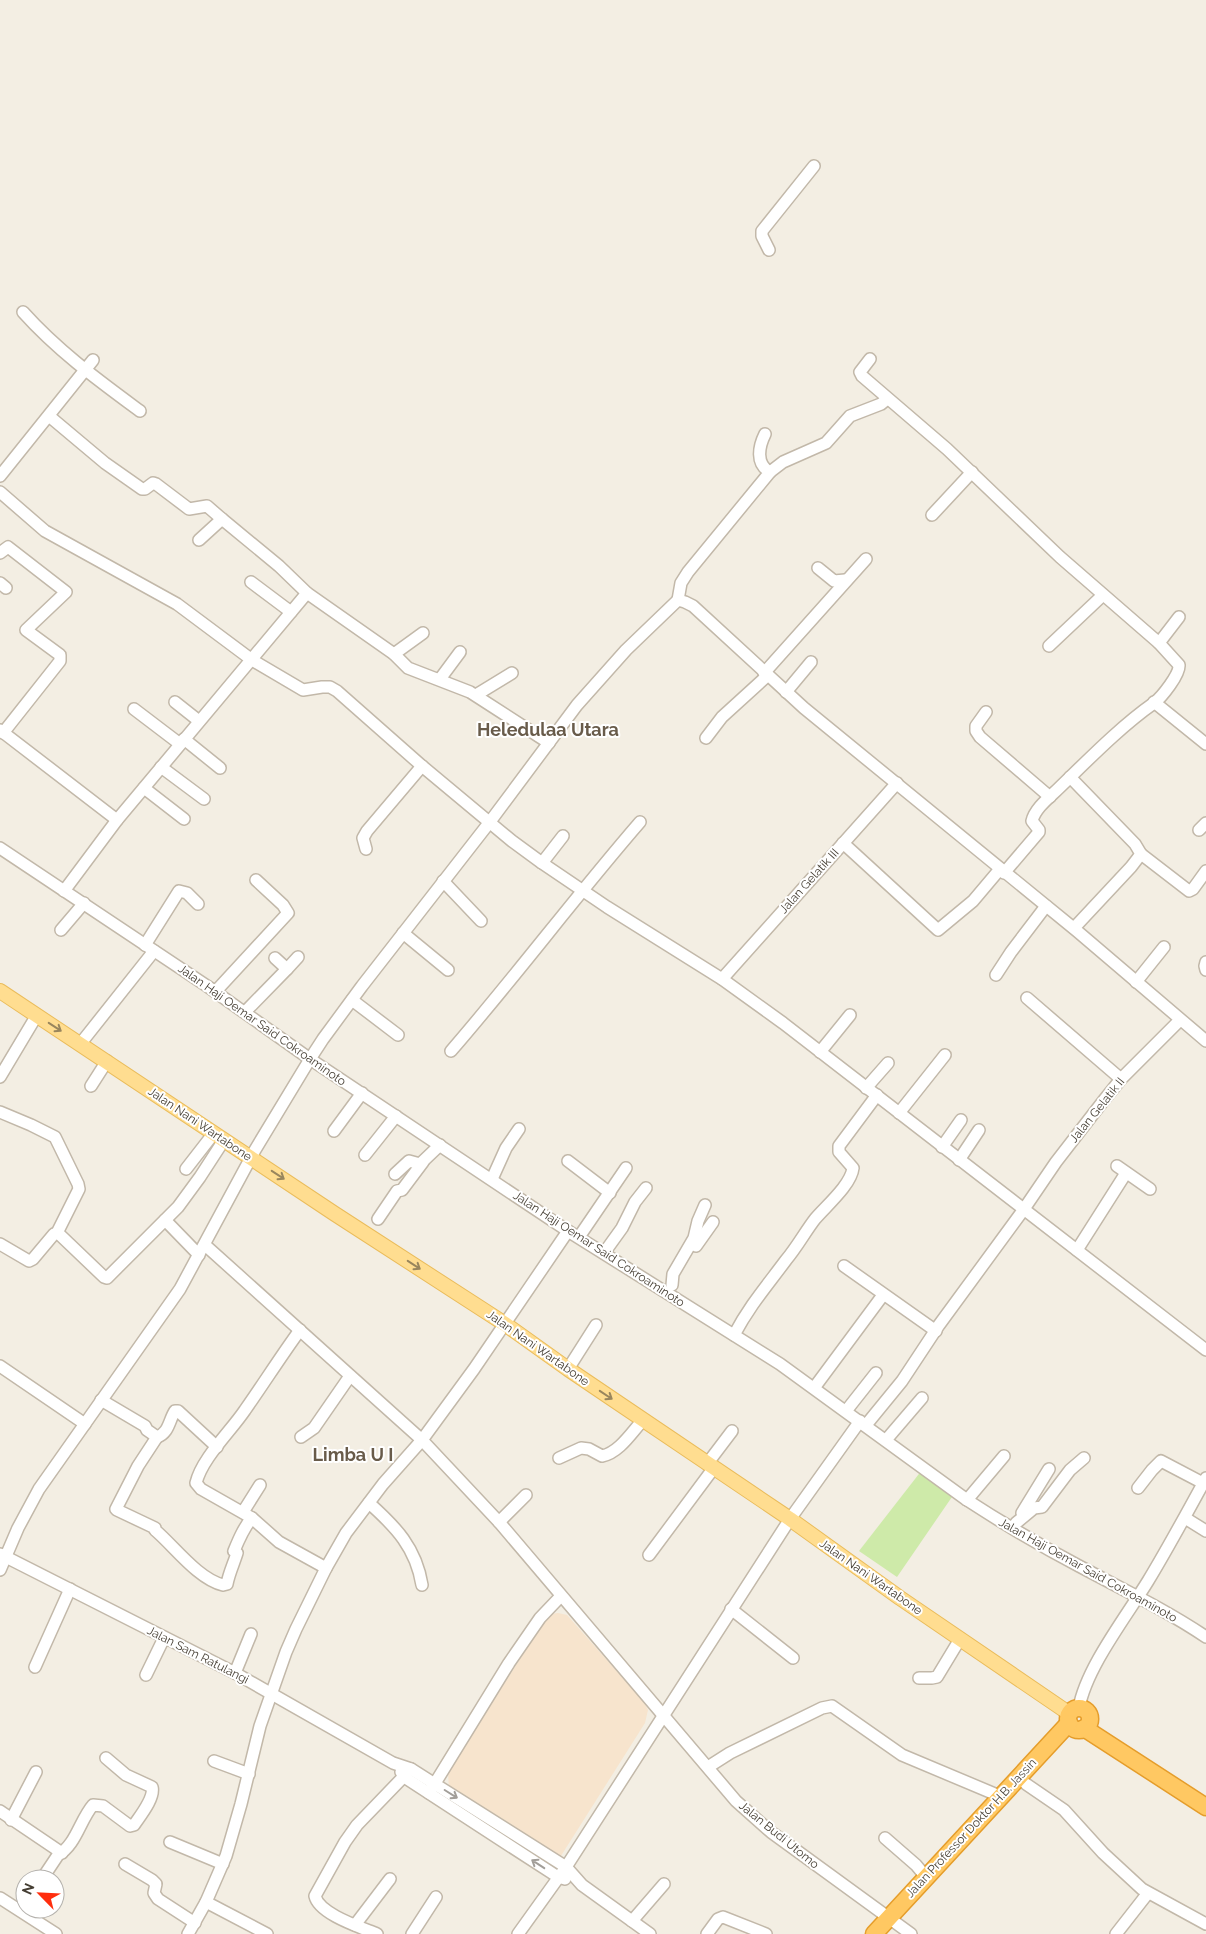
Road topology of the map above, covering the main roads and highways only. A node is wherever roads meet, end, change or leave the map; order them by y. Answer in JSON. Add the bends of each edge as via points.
{"nodes":[{"id":1,"x":0,"y":991,"type":"edge"},
{"id":2,"x":1078,"y":1721,"type":"junction"},
{"id":3,"x":1206,"y":1797,"type":"edge"},
{"id":4,"x":1206,"y":1807,"type":"edge"},
{"id":5,"x":971,"y":1837,"type":"junction"},
{"id":6,"x":890,"y":1926,"type":"edge"},
{"id":7,"x":874,"y":1934,"type":"edge"}],
"edges":[{"from":1,"to":2,"type":"main road","name":"Jalan Nani Wartabone","one_way":true,"via":[[505,1324]]},
{"from":2,"to":3,"type":"highway","name":"Jalan Nani Wartabone","via":[[1126,1743]]},
{"from":2,"to":4,"type":"highway","name":"Jalan Nani Wartabone"},
{"from":2,"to":5,"type":"highway","name":"Jalan Professor Doktor H.B. Jassin","via":[[1002,1798]]},
{"from":2,"to":5,"type":"highway","name":"Jalan Professor Doktor H.B. Jassin","via":[[1026,1784]]},
{"from":5,"to":6,"type":"highway","name":"Jalan Professor Doktor H.B. Jassin"},
{"from":5,"to":6,"type":"highway","name":"Jalan Professor Doktor H.B. Jassin","via":[[926,1877]]},
{"from":6,"to":7,"type":"highway","name":"Jalan Professor Doktor H.B. Jassin"}]}
